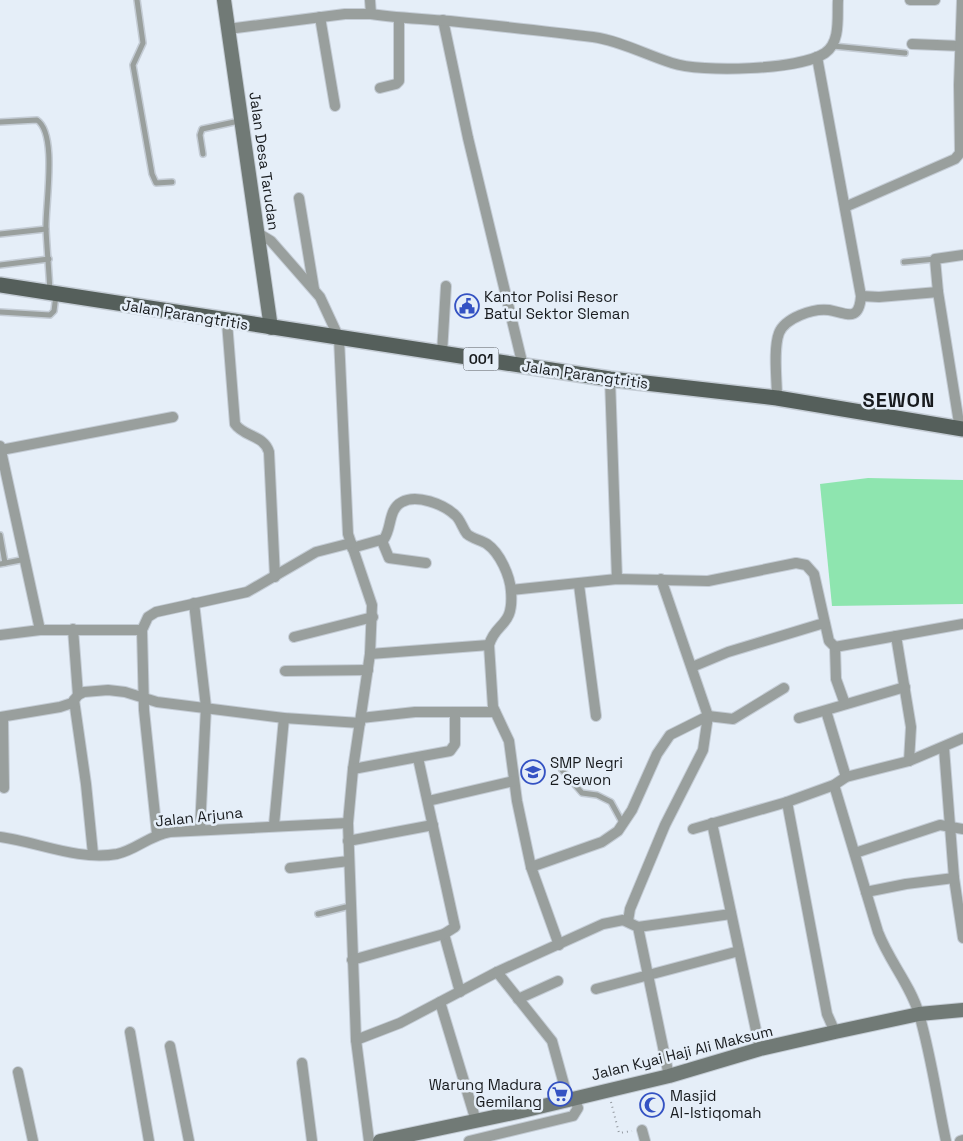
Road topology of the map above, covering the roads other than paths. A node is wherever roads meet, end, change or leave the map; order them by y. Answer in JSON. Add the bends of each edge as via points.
{"nodes":[{"id":1,"x":137,"y":0,"type":"edge"},
{"id":2,"x":224,"y":0,"type":"edge"},
{"id":3,"x":370,"y":0,"type":"edge"},
{"id":4,"x":838,"y":0,"type":"edge"},
{"id":5,"x":910,"y":0,"type":"edge"},
{"id":6,"x":935,"y":0,"type":"edge"},
{"id":7,"x":962,"y":0,"type":"edge"},
{"id":8,"x":371,"y":14,"type":"junction"},
{"id":9,"x":320,"y":17,"type":"junction"},
{"id":10,"x":399,"y":18,"type":"junction"},
{"id":11,"x":443,"y":20,"type":"junction"},
{"id":12,"x":228,"y":29,"type":"junction"},
{"id":13,"x":833,"y":46,"type":"junction"},
{"id":14,"x":961,"y":46,"type":"junction"},
{"id":15,"x":908,"y":48,"type":"joint"},
{"id":16,"x":817,"y":57,"type":"junction"},
{"id":17,"x":380,"y":88,"type":"dead end"},
{"id":18,"x":335,"y":106,"type":"dead end"},
{"id":19,"x":961,"y":114,"type":"edge"},
{"id":20,"x":243,"y":121,"type":"junction"},
{"id":21,"x":0,"y":122,"type":"edge"},
{"id":22,"x":962,"y":147,"type":"edge"},
{"id":23,"x":203,"y":154,"type":"dead end"},
{"id":24,"x":172,"y":182,"type":"dead end"},
{"id":25,"x":299,"y":198,"type":"dead end"},
{"id":26,"x":845,"y":207,"type":"junction"},
{"id":27,"x":46,"y":228,"type":"junction"},
{"id":28,"x":258,"y":233,"type":"junction"},
{"id":29,"x":0,"y":234,"type":"edge"},
{"id":30,"x":963,"y":255,"type":"edge"},
{"id":31,"x":49,"y":259,"type":"junction"},
{"id":32,"x":935,"y":259,"type":"junction"},
{"id":33,"x":904,"y":262,"type":"dead end"},
{"id":34,"x":0,"y":265,"type":"edge"},
{"id":35,"x":0,"y":285,"type":"edge"},
{"id":36,"x":446,"y":286,"type":"dead end"},
{"id":37,"x":314,"y":290,"type":"junction"},
{"id":38,"x":938,"y":292,"type":"junction"},
{"id":39,"x":53,"y":294,"type":"junction"},
{"id":40,"x":861,"y":296,"type":"junction"},
{"id":41,"x":0,"y":312,"type":"edge"},
{"id":42,"x":228,"y":322,"type":"junction"},
{"id":43,"x":271,"y":328,"type":"junction"},
{"id":44,"x":339,"y":338,"type":"junction"},
{"id":45,"x":442,"y":353,"type":"junction"},
{"id":46,"x":523,"y":366,"type":"junction"},
{"id":47,"x":610,"y":379,"type":"junction"},
{"id":48,"x":777,"y":398,"type":"junction"},
{"id":49,"x":172,"y":417,"type":"dead end"},
{"id":50,"x":962,"y":429,"type":"edge"},
{"id":51,"x":0,"y":448,"type":"edge"},
{"id":52,"x":0,"y":535,"type":"edge"},
{"id":53,"x":382,"y":541,"type":"junction"},
{"id":54,"x":352,"y":546,"type":"junction"},
{"id":55,"x":26,"y":559,"type":"junction"},
{"id":56,"x":426,"y":563,"type":"dead end"},
{"id":57,"x":2,"y":564,"type":"edge"},
{"id":58,"x":275,"y":577,"type":"junction"},
{"id":59,"x":617,"y":579,"type":"junction"},
{"id":60,"x":661,"y":579,"type":"junction"},
{"id":61,"x":579,"y":585,"type":"junction"},
{"id":62,"x":511,"y":590,"type":"junction"},
{"id":63,"x":194,"y":603,"type":"junction"},
{"id":64,"x":373,"y":617,"type":"junction"},
{"id":65,"x":824,"y":623,"type":"junction"},
{"id":66,"x":963,"y":624,"type":"edge"},
{"id":67,"x":72,"y":629,"type":"junction"},
{"id":68,"x":40,"y":630,"type":"junction"},
{"id":69,"x":142,"y":630,"type":"junction"},
{"id":70,"x":0,"y":635,"type":"edge"},
{"id":71,"x":896,"y":636,"type":"junction"},
{"id":72,"x":294,"y":637,"type":"dead end"},
{"id":73,"x":489,"y":645,"type":"junction"},
{"id":74,"x":835,"y":647,"type":"junction"},
{"id":75,"x":370,"y":654,"type":"junction"},
{"id":76,"x":692,"y":667,"type":"junction"},
{"id":77,"x":368,"y":670,"type":"junction"},
{"id":78,"x":284,"y":671,"type":"dead end"},
{"id":79,"x":905,"y":686,"type":"junction"},
{"id":80,"x":784,"y":688,"type":"dead end"},
{"id":81,"x":76,"y":698,"type":"junction"},
{"id":82,"x":145,"y":700,"type":"junction"},
{"id":83,"x":845,"y":704,"type":"junction"},
{"id":84,"x":206,"y":707,"type":"junction"},
{"id":85,"x":826,"y":711,"type":"junction"},
{"id":86,"x":454,"y":712,"type":"junction"},
{"id":87,"x":495,"y":712,"type":"junction"},
{"id":88,"x":596,"y":716,"type":"dead end"},
{"id":89,"x":708,"y":716,"type":"junction"},
{"id":90,"x":2,"y":717,"type":"edge"},
{"id":91,"x":284,"y":718,"type":"junction"},
{"id":92,"x":799,"y":718,"type":"dead end"},
{"id":93,"x":361,"y":720,"type":"junction"},
{"id":94,"x":963,"y":738,"type":"edge"},
{"id":95,"x":944,"y":748,"type":"junction"},
{"id":96,"x":418,"y":758,"type":"junction"},
{"id":97,"x":909,"y":761,"type":"junction"},
{"id":98,"x":353,"y":769,"type":"junction"},
{"id":99,"x":562,"y":770,"type":"dead end"},
{"id":100,"x":846,"y":777,"type":"junction"},
{"id":101,"x":514,"y":781,"type":"junction"},
{"id":102,"x":834,"y":785,"type":"junction"},
{"id":103,"x":4,"y":788,"type":"dead end"},
{"id":104,"x":428,"y":802,"type":"junction"},
{"id":105,"x":787,"y":802,"type":"junction"},
{"id":106,"x":348,"y":823,"type":"junction"},
{"id":107,"x":712,"y":823,"type":"junction"},
{"id":108,"x":274,"y":825,"type":"junction"},
{"id":109,"x":433,"y":825,"type":"junction"},
{"id":110,"x":623,"y":825,"type":"junction"},
{"id":111,"x":950,"y":826,"type":"junction"},
{"id":112,"x":200,"y":828,"type":"junction"},
{"id":113,"x":693,"y":829,"type":"dead end"},
{"id":114,"x":963,"y":830,"type":"edge"},
{"id":115,"x":157,"y":834,"type":"junction"},
{"id":116,"x":0,"y":837,"type":"edge"},
{"id":117,"x":348,"y":841,"type":"junction"},
{"id":118,"x":855,"y":853,"type":"junction"},
{"id":119,"x":93,"y":854,"type":"junction"},
{"id":120,"x":349,"y":861,"type":"junction"},
{"id":121,"x":531,"y":867,"type":"junction"},
{"id":122,"x":290,"y":868,"type":"dead end"},
{"id":123,"x":954,"y":878,"type":"junction"},
{"id":124,"x":866,"y":892,"type":"junction"},
{"id":125,"x":350,"y":906,"type":"junction"},
{"id":126,"x":318,"y":914,"type":"dead end"},
{"id":127,"x":731,"y":914,"type":"junction"},
{"id":128,"x":628,"y":921,"type":"junction"},
{"id":129,"x":638,"y":927,"type":"junction"},
{"id":130,"x":444,"y":934,"type":"junction"},
{"id":131,"x":963,"y":938,"type":"edge"},
{"id":132,"x":559,"y":945,"type":"junction"},
{"id":133,"x":739,"y":951,"type":"junction"},
{"id":134,"x":352,"y":960,"type":"junction"},
{"id":135,"x":497,"y":972,"type":"junction"},
{"id":136,"x":650,"y":976,"type":"junction"},
{"id":137,"x":558,"y":981,"type":"dead end"},
{"id":138,"x":596,"y":989,"type":"dead end"},
{"id":139,"x":460,"y":992,"type":"junction"},
{"id":140,"x":518,"y":999,"type":"junction"},
{"id":141,"x":440,"y":1002,"type":"junction"},
{"id":142,"x":963,"y":1010,"type":"edge"},
{"id":143,"x":919,"y":1014,"type":"junction"},
{"id":144,"x":130,"y":1032,"type":"dead end"},
{"id":145,"x":835,"y":1032,"type":"junction"},
{"id":146,"x":356,"y":1040,"type":"junction"},
{"id":147,"x":170,"y":1046,"type":"dead end"},
{"id":148,"x":760,"y":1049,"type":"junction"},
{"id":149,"x":302,"y":1063,"type":"dead end"},
{"id":150,"x":18,"y":1072,"type":"dead end"},
{"id":151,"x":669,"y":1076,"type":"junction"},
{"id":152,"x":571,"y":1098,"type":"junction"},
{"id":153,"x":518,"y":1112,"type":"junction"},
{"id":154,"x":476,"y":1121,"type":"junction"},
{"id":155,"x":523,"y":1129,"type":"junction"},
{"id":156,"x":642,"y":1130,"type":"road end"},
{"id":157,"x":32,"y":1141,"type":"edge"},
{"id":158,"x":149,"y":1141,"type":"edge"},
{"id":159,"x":189,"y":1141,"type":"edge"},
{"id":160,"x":312,"y":1141,"type":"edge"},
{"id":161,"x":369,"y":1141,"type":"edge"},
{"id":162,"x":380,"y":1141,"type":"edge"},
{"id":163,"x":469,"y":1141,"type":"edge"},
{"id":164,"x":644,"y":1141,"type":"edge"},
{"id":165,"x":946,"y":1141,"type":"edge"}],
"edges":[{"from":1,"to":24,"type":"lane","via":[[143,39],[133,65],[152,174],[156,184]]},
{"from":2,"to":12,"type":"street","name":"Jalan Desa Tarudan"},
{"from":3,"to":8,"type":"street"},
{"from":4,"to":13,"type":"street","via":[[837,33]]},
{"from":5,"to":6,"type":"street"},
{"from":7,"to":14,"type":"street"},
{"from":8,"to":9,"type":"street"},
{"from":8,"to":10,"type":"street"},
{"from":9,"to":12,"type":"street"},
{"from":9,"to":18,"type":"street"},
{"from":10,"to":11,"type":"street"},
{"from":10,"to":17,"type":"street","via":[[400,81]]},
{"from":11,"to":16,"type":"street","via":[[608,39],[674,64],[720,70],[765,67]]},
{"from":11,"to":46,"type":"street"},
{"from":12,"to":20,"type":"street","name":"Jalan Desa Tarudan"},
{"from":13,"to":15,"type":"lane"},
{"from":13,"to":16,"type":"street"},
{"from":14,"to":15,"type":"street"},
{"from":14,"to":19,"type":"street"},
{"from":16,"to":26,"type":"street"},
{"from":19,"to":22,"type":"street"},
{"from":20,"to":23,"type":"lane","via":[[202,129]]},
{"from":20,"to":28,"type":"street","name":"Jalan Desa Tarudan"},
{"from":21,"to":27,"type":"lane","via":[[37,120],[45,130],[48,165]]},
{"from":22,"to":26,"type":"street","via":[[955,159]]},
{"from":25,"to":37,"type":"street"},
{"from":26,"to":40,"type":"street"},
{"from":27,"to":29,"type":"lane"},
{"from":27,"to":31,"type":"lane"},
{"from":28,"to":37,"type":"street","via":[[271,241]]},
{"from":28,"to":43,"type":"street","name":"Jalan Desa Tarudan"},
{"from":30,"to":32,"type":"street"},
{"from":31,"to":34,"type":"lane"},
{"from":31,"to":39,"type":"lane"},
{"from":32,"to":33,"type":"lane"},
{"from":32,"to":38,"type":"street"},
{"from":35,"to":39,"type":"main road","name":"Jalan Parangtritis","number":"001"},
{"from":36,"to":45,"type":"street"},
{"from":37,"to":44,"type":"street"},
{"from":38,"to":40,"type":"street"},
{"from":38,"to":50,"type":"street"},
{"from":39,"to":41,"type":"lane","via":[[54,311],[50,315]]},
{"from":39,"to":42,"type":"main road","name":"Jalan Parangtritis","number":"001"},
{"from":40,"to":48,"type":"street","via":[[859,310],[851,315],[824,310],[795,317],[783,325],[777,346]]},
{"from":42,"to":43,"type":"main road","name":"Jalan Parangtritis","number":"001"},
{"from":42,"to":58,"type":"street","via":[[235,424],[241,431],[261,439],[269,452]]},
{"from":43,"to":44,"type":"main road","name":"Jalan Parangtritis","number":"001"},
{"from":44,"to":45,"type":"main road","name":"Jalan Parangtritis","number":"001"},
{"from":44,"to":54,"type":"street","via":[[346,512]]},
{"from":45,"to":46,"type":"main road","name":"Jalan Parangtritis","number":"001"},
{"from":46,"to":47,"type":"main road","name":"Jalan Parangtritis","number":"001"},
{"from":47,"to":48,"type":"main road","name":"Jalan Parangtritis","number":"001"},
{"from":47,"to":59,"type":"street"},
{"from":48,"to":50,"type":"main road","name":"Jalan Parangtritis","number":"001"},
{"from":49,"to":51,"type":"street"},
{"from":51,"to":55,"type":"street"},
{"from":52,"to":57,"type":"lane"},
{"from":53,"to":54,"type":"street"},
{"from":53,"to":56,"type":"street","via":[[389,558]]},
{"from":53,"to":62,"type":"street","via":[[393,510],[402,502],[416,500],[440,505],[455,515],[468,535],[492,547]]},
{"from":54,"to":58,"type":"street","via":[[316,552]]},
{"from":54,"to":64,"type":"street","via":[[368,589]]},
{"from":55,"to":57,"type":"lane"},
{"from":55,"to":68,"type":"street"},
{"from":58,"to":63,"type":"street","via":[[247,592]]},
{"from":59,"to":60,"type":"street"},
{"from":59,"to":61,"type":"street"},
{"from":60,"to":65,"type":"street","via":[[708,581],[802,564],[814,574]]},
{"from":60,"to":76,"type":"street"},
{"from":61,"to":62,"type":"street"},
{"from":61,"to":88,"type":"street"},
{"from":62,"to":73,"type":"street","via":[[508,620]]},
{"from":63,"to":69,"type":"street","via":[[156,612],[148,617]]},
{"from":63,"to":84,"type":"street"},
{"from":64,"to":72,"type":"street"},
{"from":64,"to":75,"type":"street"},
{"from":65,"to":74,"type":"street","via":[[829,640]]},
{"from":65,"to":76,"type":"street","via":[[728,652]]},
{"from":66,"to":71,"type":"street"},
{"from":67,"to":68,"type":"street"},
{"from":67,"to":69,"type":"street"},
{"from":67,"to":81,"type":"street"},
{"from":68,"to":70,"type":"street"},
{"from":69,"to":82,"type":"street"},
{"from":71,"to":74,"type":"street"},
{"from":71,"to":79,"type":"street"},
{"from":73,"to":75,"type":"street"},
{"from":73,"to":87,"type":"street"},
{"from":74,"to":83,"type":"street","via":[[836,679]]},
{"from":75,"to":77,"type":"street"},
{"from":76,"to":89,"type":"street"},
{"from":77,"to":78,"type":"street"},
{"from":77,"to":93,"type":"street"},
{"from":79,"to":83,"type":"street"},
{"from":79,"to":97,"type":"street","via":[[912,737]]},
{"from":80,"to":89,"type":"street","via":[[733,719]]},
{"from":81,"to":82,"type":"street","via":[[84,692],[117,690]]},
{"from":81,"to":90,"type":"street","via":[[52,709]]},
{"from":81,"to":119,"type":"street"},
{"from":82,"to":84,"type":"street"},
{"from":82,"to":115,"type":"street"},
{"from":83,"to":85,"type":"street"},
{"from":84,"to":91,"type":"street"},
{"from":84,"to":112,"type":"street"},
{"from":85,"to":92,"type":"street"},
{"from":85,"to":100,"type":"street"},
{"from":86,"to":87,"type":"street"},
{"from":86,"to":93,"type":"street","via":[[415,712]]},
{"from":86,"to":96,"type":"street","via":[[453,749]]},
{"from":87,"to":101,"type":"street","via":[[509,741]]},
{"from":89,"to":110,"type":"street","via":[[678,729],[663,742]]},
{"from":89,"to":128,"type":"street","via":[[703,750],[665,825]]},
{"from":90,"to":103,"type":"street"},
{"from":91,"to":93,"type":"street"},
{"from":91,"to":108,"type":"street"},
{"from":93,"to":98,"type":"street"},
{"from":94,"to":95,"type":"street"},
{"from":95,"to":97,"type":"street"},
{"from":95,"to":111,"type":"street"},
{"from":96,"to":98,"type":"street"},
{"from":96,"to":104,"type":"street"},
{"from":97,"to":100,"type":"street"},
{"from":98,"to":106,"type":"street"},
{"from":99,"to":110,"type":"lane","via":[[582,793],[610,802]]},
{"from":100,"to":102,"type":"street"},
{"from":101,"to":104,"type":"street"},
{"from":101,"to":121,"type":"street"},
{"from":102,"to":105,"type":"street"},
{"from":102,"to":118,"type":"street"},
{"from":104,"to":109,"type":"street"},
{"from":105,"to":107,"type":"street"},
{"from":105,"to":145,"type":"street","via":[[827,1014]]},
{"from":106,"to":108,"type":"street","name":"Jalan Arjuna"},
{"from":106,"to":117,"type":"street"},
{"from":107,"to":113,"type":"street"},
{"from":107,"to":127,"type":"street"},
{"from":108,"to":112,"type":"street","name":"Jalan Arjuna"},
{"from":109,"to":117,"type":"street"},
{"from":109,"to":130,"type":"street","via":[[455,924]]},
{"from":110,"to":121,"type":"street","via":[[602,842]]},
{"from":111,"to":114,"type":"street"},
{"from":111,"to":118,"type":"street","via":[[940,825]]},
{"from":111,"to":123,"type":"street"},
{"from":112,"to":115,"type":"street","name":"Jalan Arjuna"},
{"from":115,"to":119,"type":"street","name":"Jalan Arjuna","via":[[121,853]]},
{"from":116,"to":119,"type":"street","name":"Jalan Arjuna"},
{"from":117,"to":120,"type":"street"},
{"from":118,"to":124,"type":"street"},
{"from":120,"to":122,"type":"street"},
{"from":120,"to":125,"type":"street"},
{"from":121,"to":132,"type":"street"},
{"from":123,"to":124,"type":"street"},
{"from":123,"to":131,"type":"street"},
{"from":124,"to":143,"type":"street","via":[[884,947],[907,984]]},
{"from":125,"to":126,"type":"lane"},
{"from":125,"to":134,"type":"street"},
{"from":127,"to":129,"type":"street"},
{"from":127,"to":133,"type":"street"},
{"from":128,"to":129,"type":"street"},
{"from":128,"to":132,"type":"street","via":[[603,924]]},
{"from":129,"to":136,"type":"street"},
{"from":130,"to":134,"type":"street"},
{"from":130,"to":139,"type":"street"},
{"from":132,"to":135,"type":"street"},
{"from":133,"to":136,"type":"street"},
{"from":133,"to":148,"type":"street"},
{"from":134,"to":146,"type":"street"},
{"from":135,"to":139,"type":"street"},
{"from":135,"to":140,"type":"street"},
{"from":136,"to":138,"type":"street"},
{"from":136,"to":151,"type":"street"},
{"from":137,"to":140,"type":"street"},
{"from":139,"to":141,"type":"street"},
{"from":140,"to":152,"type":"street","via":[[552,1041]]},
{"from":141,"to":146,"type":"street","via":[[400,1023]]},
{"from":141,"to":154,"type":"street"},
{"from":142,"to":143,"type":"street","name":"Jalan Kyai Haji Ali Maksum"},
{"from":143,"to":145,"type":"street","name":"Jalan Kyai Haji Ali Maksum"},
{"from":143,"to":165,"type":"street"},
{"from":144,"to":158,"type":"street"},
{"from":145,"to":148,"type":"street","name":"Jalan Kyai Haji Ali Maksum"},
{"from":146,"to":161,"type":"street"},
{"from":147,"to":159,"type":"street"},
{"from":148,"to":151,"type":"street","name":"Jalan Kyai Haji Ali Maksum"},
{"from":149,"to":160,"type":"street"},
{"from":150,"to":157,"type":"street"},
{"from":151,"to":152,"type":"street","name":"Jalan Kyai Haji Ali Maksum"},
{"from":152,"to":153,"type":"street","name":"Jalan Kyai Haji Ali Maksum"},
{"from":152,"to":155,"type":"street","via":[[578,1108],[576,1114]]},
{"from":153,"to":154,"type":"street","name":"Jalan Kyai Haji Ali Maksum"},
{"from":153,"to":155,"type":"street"},
{"from":154,"to":162,"type":"street","name":"Jalan Kyai Haji Ali Maksum"},
{"from":155,"to":163,"type":"street"},
{"from":156,"to":164,"type":"street"}]}
